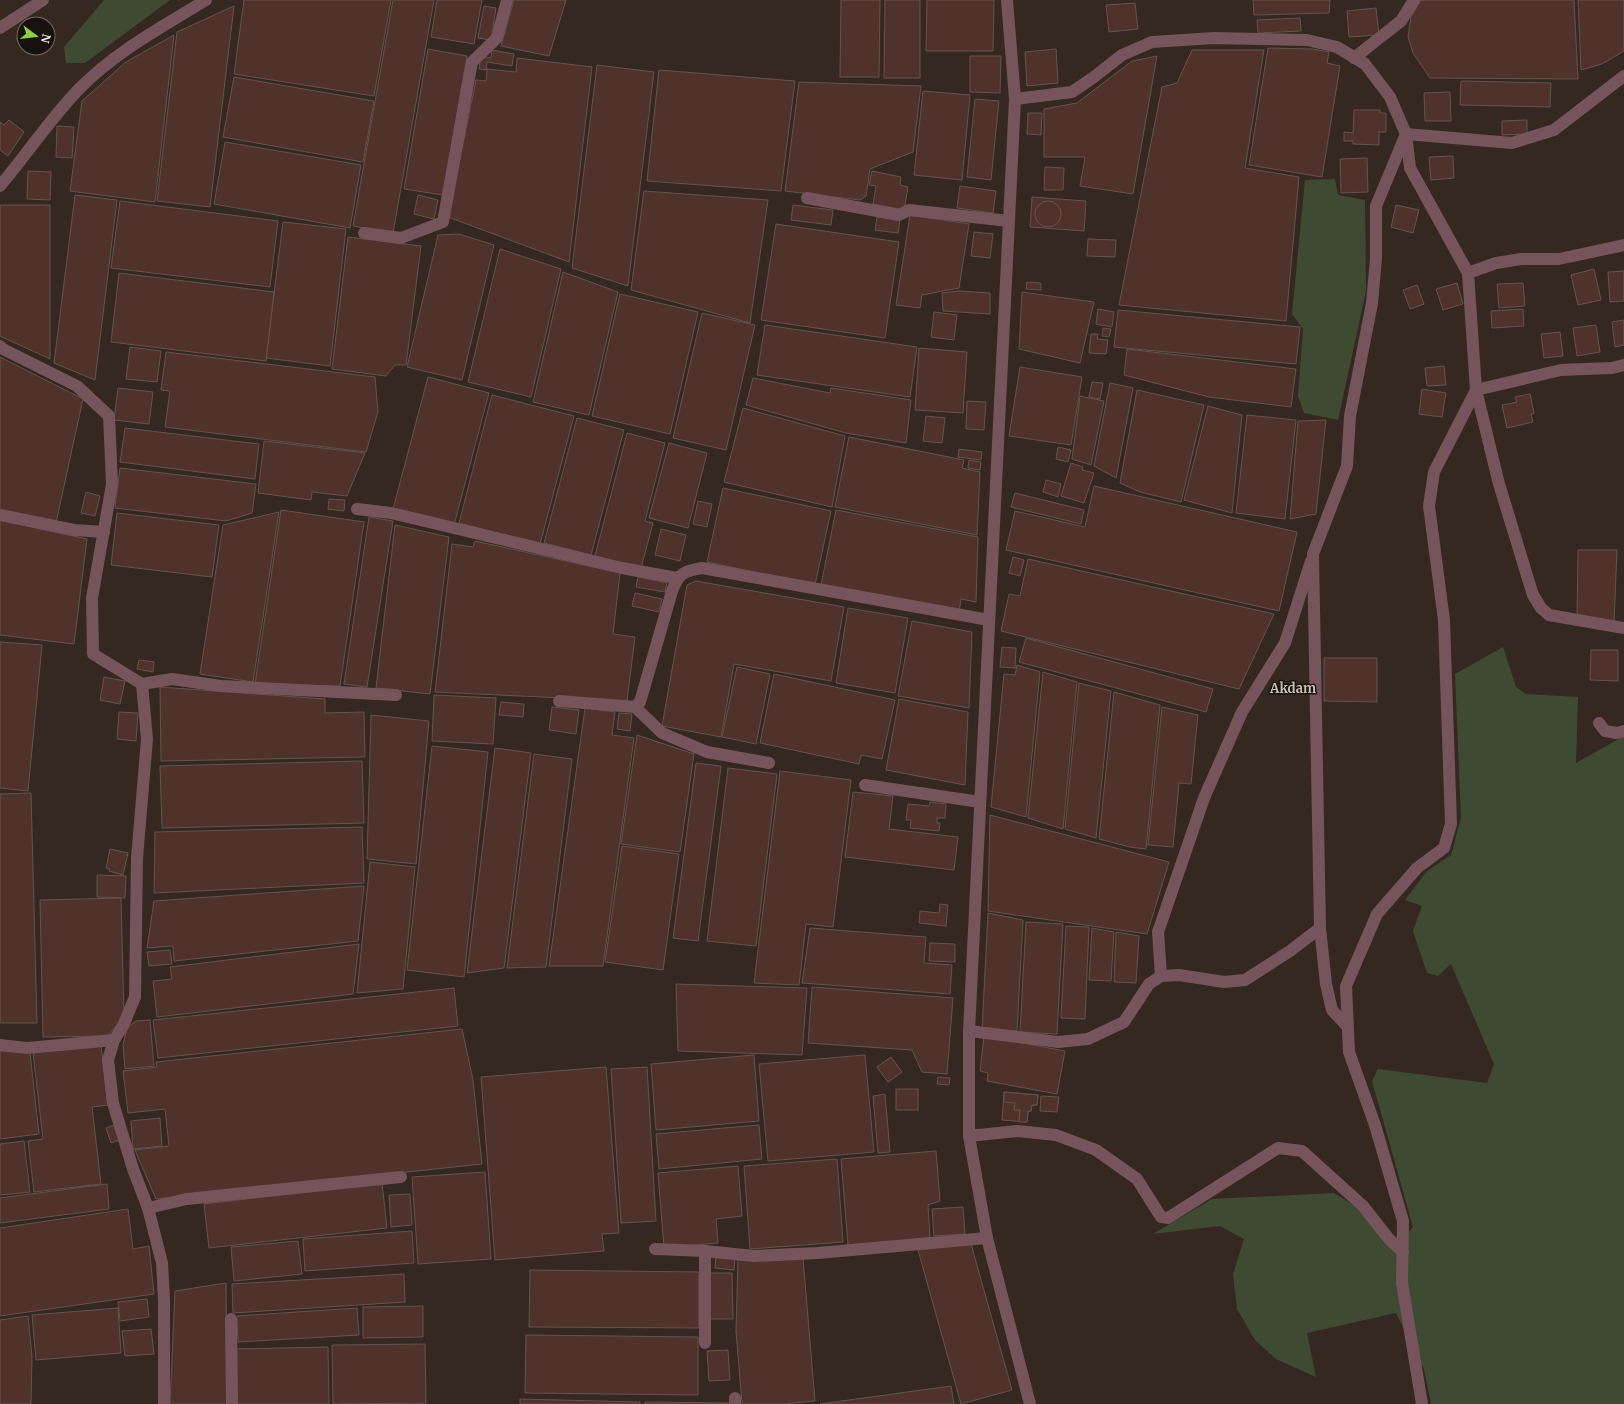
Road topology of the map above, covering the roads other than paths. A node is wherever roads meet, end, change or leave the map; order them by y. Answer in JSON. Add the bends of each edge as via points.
{"nodes":[{"id":1,"x":43,"y":0,"type":"edge"},
{"id":2,"x":206,"y":0,"type":"edge"},
{"id":3,"x":507,"y":0,"type":"edge"},
{"id":4,"x":1007,"y":0,"type":"edge"},
{"id":5,"x":1414,"y":0,"type":"edge"},
{"id":6,"x":0,"y":28,"type":"edge"},
{"id":7,"x":1354,"y":58,"type":"junction"},
{"id":8,"x":1624,"y":76,"type":"edge"},
{"id":9,"x":1015,"y":99,"type":"junction"},
{"id":10,"x":1406,"y":134,"type":"junction"},
{"id":11,"x":0,"y":186,"type":"edge"},
{"id":12,"x":807,"y":198,"type":"dead end"},
{"id":13,"x":1008,"y":221,"type":"junction"},
{"id":14,"x":364,"y":233,"type":"dead end"},
{"id":15,"x":1624,"y":245,"type":"edge"},
{"id":16,"x":1468,"y":273,"type":"junction"},
{"id":17,"x":0,"y":346,"type":"edge"},
{"id":18,"x":1624,"y":365,"type":"edge"},
{"id":19,"x":1476,"y":390,"type":"junction"},
{"id":20,"x":357,"y":509,"type":"dead end"},
{"id":21,"x":0,"y":515,"type":"edge"},
{"id":22,"x":104,"y":532,"type":"junction"},
{"id":23,"x":1313,"y":554,"type":"junction"},
{"id":24,"x":677,"y":578,"type":"junction"},
{"id":25,"x":989,"y":620,"type":"junction"},
{"id":26,"x":1624,"y":628,"type":"edge"},
{"id":27,"x":142,"y":684,"type":"junction"},
{"id":28,"x":396,"y":695,"type":"dead end"},
{"id":29,"x":559,"y":701,"type":"dead end"},
{"id":30,"x":635,"y":707,"type":"junction"},
{"id":31,"x":1599,"y":723,"type":"dead end"},
{"id":32,"x":1624,"y":731,"type":"edge"},
{"id":33,"x":769,"y":763,"type":"dead end"},
{"id":34,"x":865,"y":785,"type":"dead end"},
{"id":35,"x":980,"y":802,"type":"junction"},
{"id":36,"x":1320,"y":928,"type":"junction"},
{"id":37,"x":1161,"y":976,"type":"junction"},
{"id":38,"x":1347,"y":1026,"type":"junction"},
{"id":39,"x":969,"y":1031,"type":"junction"},
{"id":40,"x":114,"y":1040,"type":"junction"},
{"id":41,"x":0,"y":1045,"type":"edge"},
{"id":42,"x":969,"y":1136,"type":"junction"},
{"id":43,"x":401,"y":1178,"type":"dead end"},
{"id":44,"x":148,"y":1208,"type":"junction"},
{"id":45,"x":987,"y":1238,"type":"junction"},
{"id":46,"x":655,"y":1249,"type":"dead end"},
{"id":47,"x":705,"y":1251,"type":"junction"},
{"id":48,"x":1403,"y":1252,"type":"junction"},
{"id":49,"x":231,"y":1319,"type":"dead end"},
{"id":50,"x":705,"y":1343,"type":"dead end"},
{"id":51,"x":164,"y":1404,"type":"edge"},
{"id":52,"x":232,"y":1404,"type":"edge"},
{"id":53,"x":1030,"y":1404,"type":"edge"},
{"id":54,"x":1422,"y":1404,"type":"edge"}],
"edges":[{"from":1,"to":6,"type":"street"},
{"from":2,"to":11,"type":"street","via":[[126,49],[80,89]]},
{"from":3,"to":14,"type":"street","via":[[497,38],[472,62],[443,222],[401,238]]},
{"from":4,"to":9,"type":"street"},
{"from":5,"to":7,"type":"street","via":[[1401,21]]},
{"from":7,"to":9,"type":"street","via":[[1337,47],[1307,40],[1214,38],[1152,42],[1122,55],[1072,92]]},
{"from":7,"to":10,"type":"street","via":[[1365,64],[1390,97]]},
{"from":8,"to":10,"type":"street","via":[[1554,130],[1512,143]]},
{"from":9,"to":13,"type":"street"},
{"from":10,"to":16,"type":"street","via":[[1410,168]]},
{"from":10,"to":23,"type":"street","via":[[1376,206],[1376,260],[1372,303],[1350,416],[1347,466]]},
{"from":12,"to":13,"type":"street","via":[[899,215],[909,210]]},
{"from":13,"to":25,"type":"street"},
{"from":15,"to":16,"type":"street","via":[[1559,259],[1521,259],[1496,263]]},
{"from":16,"to":19,"type":"street"},
{"from":17,"to":22,"type":"street","via":[[3,350],[77,386],[110,416],[112,484]]},
{"from":18,"to":19,"type":"street","via":[[1612,368],[1561,370]]},
{"from":19,"to":26,"type":"street","via":[[1499,484],[1533,595],[1541,608],[1548,615]]},
{"from":19,"to":38,"type":"street","via":[[1434,472],[1429,506],[1444,620],[1450,824],[1444,848],[1416,868],[1377,914],[1346,986]]},
{"from":20,"to":24,"type":"street","via":[[391,513],[622,568]]},
{"from":21,"to":22,"type":"street","via":[[74,530]]},
{"from":22,"to":27,"type":"street","via":[[92,598],[93,654]]},
{"from":23,"to":36,"type":"street"},
{"from":23,"to":37,"type":"street","via":[[1286,643],[1242,712],[1204,798],[1158,932]]},
{"from":24,"to":25,"type":"street","via":[[687,571],[702,568]]},
{"from":24,"to":30,"type":"street","via":[[640,702]]},
{"from":25,"to":35,"type":"street"},
{"from":27,"to":28,"type":"street","via":[[172,679],[221,686]]},
{"from":27,"to":40,"type":"street","via":[[147,739],[136,858],[135,997]]},
{"from":29,"to":30,"type":"street"},
{"from":30,"to":33,"type":"street","via":[[662,733],[707,752]]},
{"from":31,"to":32,"type":"street","via":[[1605,731]]},
{"from":34,"to":35,"type":"street"},
{"from":35,"to":39,"type":"street"},
{"from":36,"to":37,"type":"street","via":[[1245,980],[1224,982],[1179,975]]},
{"from":36,"to":38,"type":"street","via":[[1326,984],[1332,1010]]},
{"from":37,"to":39,"type":"street","via":[[1149,984],[1124,1022],[1088,1039],[1058,1042]]},
{"from":38,"to":48,"type":"street","via":[[1349,1052],[1375,1125],[1403,1221]]},
{"from":39,"to":42,"type":"street"},
{"from":40,"to":41,"type":"street","via":[[27,1048]]},
{"from":40,"to":44,"type":"street","via":[[108,1060],[113,1103]]},
{"from":42,"to":45,"type":"street"},
{"from":42,"to":48,"type":"street","via":[[1017,1131],[1056,1135],[1096,1150],[1137,1179],[1161,1217],[1168,1218],[1278,1148],[1302,1151],[1363,1206],[1389,1239]]},
{"from":43,"to":44,"type":"street","via":[[187,1199]]},
{"from":44,"to":51,"type":"street","via":[[162,1263]]},
{"from":45,"to":47,"type":"street","via":[[818,1254],[754,1256]]},
{"from":45,"to":53,"type":"street"},
{"from":46,"to":47,"type":"street"},
{"from":47,"to":50,"type":"street"},
{"from":48,"to":54,"type":"street","via":[[1402,1283]]},
{"from":49,"to":52,"type":"street"}]}
